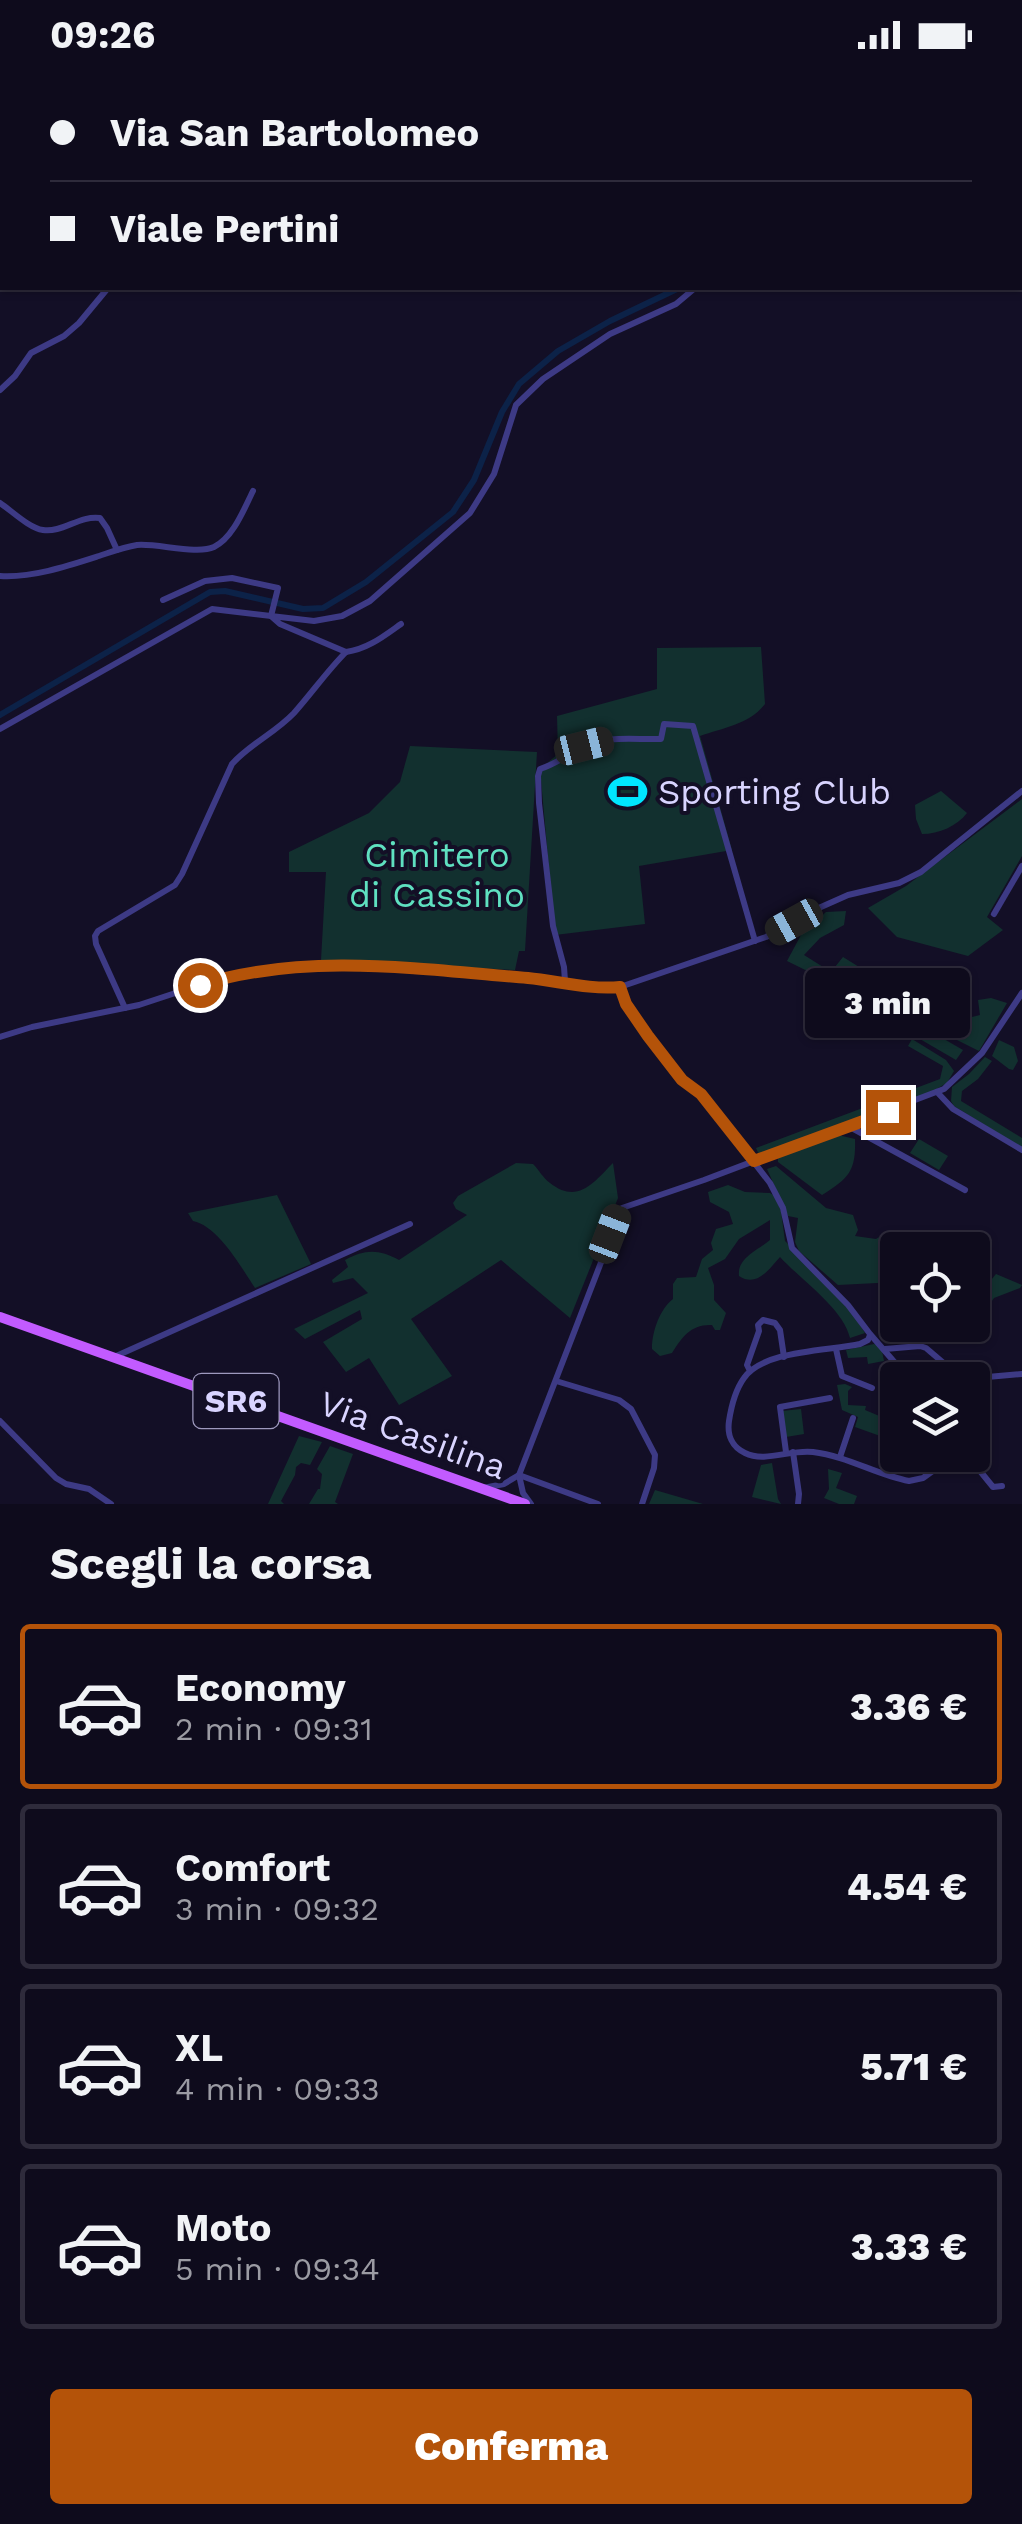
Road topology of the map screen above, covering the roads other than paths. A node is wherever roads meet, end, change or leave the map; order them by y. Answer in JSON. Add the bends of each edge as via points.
{"nodes":[{"id":1,"x":106,"y":290,"type":"edge"},
{"id":2,"x":692,"y":290,"type":"edge"},
{"id":3,"x":0,"y":390,"type":"edge"},
{"id":4,"x":254,"y":491,"type":"dead end"},
{"id":5,"x":0,"y":503,"type":"edge"},
{"id":6,"x":118,"y":550,"type":"junction"},
{"id":7,"x":0,"y":576,"type":"edge"},
{"id":8,"x":162,"y":600,"type":"dead end"},
{"id":9,"x":271,"y":616,"type":"junction"},
{"id":10,"x":401,"y":624,"type":"dead end"},
{"id":11,"x":346,"y":652,"type":"junction"},
{"id":12,"x":0,"y":729,"type":"edge"},
{"id":13,"x":1022,"y":791,"type":"edge"},
{"id":14,"x":1022,"y":866,"type":"edge"},
{"id":15,"x":994,"y":914,"type":"dead end"},
{"id":16,"x":755,"y":941,"type":"junction"},
{"id":17,"x":565,"y":982,"type":"junction"},
{"id":18,"x":620,"y":987,"type":"junction"},
{"id":19,"x":1022,"y":993,"type":"edge"},
{"id":20,"x":125,"y":1008,"type":"junction"},
{"id":21,"x":0,"y":1037,"type":"edge"},
{"id":22,"x":937,"y":1092,"type":"junction"},
{"id":23,"x":849,"y":1127,"type":"junction"},
{"id":24,"x":1022,"y":1150,"type":"edge"},
{"id":25,"x":754,"y":1161,"type":"junction"},
{"id":26,"x":964,"y":1190,"type":"dead end"},
{"id":27,"x":410,"y":1224,"type":"dead end"},
{"id":28,"x":0,"y":1317,"type":"edge"},
{"id":29,"x":870,"y":1334,"type":"junction"},
{"id":30,"x":836,"y":1349,"type":"junction"},
{"id":31,"x":884,"y":1349,"type":"junction"},
{"id":32,"x":113,"y":1357,"type":"junction"},
{"id":33,"x":784,"y":1357,"type":"junction"},
{"id":34,"x":895,"y":1362,"type":"edge"},
{"id":35,"x":750,"y":1371,"type":"junction"},
{"id":36,"x":1022,"y":1374,"type":"edge"},
{"id":37,"x":556,"y":1380,"type":"junction"},
{"id":38,"x":872,"y":1388,"type":"dead end"},
{"id":39,"x":830,"y":1398,"type":"dead end"},
{"id":40,"x":853,"y":1418,"type":"dead end"},
{"id":41,"x":0,"y":1421,"type":"edge"},
{"id":42,"x":789,"y":1452,"type":"junction"},
{"id":43,"x":840,"y":1458,"type":"junction"},
{"id":44,"x":880,"y":1471,"type":"edge"},
{"id":45,"x":884,"y":1472,"type":"edge"},
{"id":46,"x":931,"y":1472,"type":"edge"},
{"id":47,"x":980,"y":1472,"type":"edge"},
{"id":48,"x":515,"y":1477,"type":"junction"},
{"id":49,"x":521,"y":1486,"type":"junction"},
{"id":50,"x":1002,"y":1486,"type":"dead end"},
{"id":51,"x":481,"y":1488,"type":"junction"},
{"id":52,"x":510,"y":1499,"type":"junction"},
{"id":53,"x":111,"y":1504,"type":"edge"},
{"id":54,"x":528,"y":1504,"type":"edge"},
{"id":55,"x":598,"y":1504,"type":"edge"},
{"id":56,"x":642,"y":1504,"type":"edge"},
{"id":57,"x":798,"y":1504,"type":"edge"}],
"edges":[{"from":1,"to":3,"type":"street","via":[[64,336],[31,353]]},
{"from":2,"to":9,"type":"street","via":[[610,334],[516,405],[494,474],[470,513],[370,601],[325,620]]},
{"from":4,"to":6,"type":"street","via":[[217,546]]},
{"from":5,"to":6,"type":"street","via":[[45,530],[100,518]]},
{"from":6,"to":7,"type":"street"},
{"from":8,"to":9,"type":"street","via":[[204,581],[232,578],[278,588]]},
{"from":9,"to":11,"type":"street"},
{"from":9,"to":12,"type":"street","via":[[212,609]]},
{"from":10,"to":11,"type":"street"},
{"from":11,"to":20,"type":"street","via":[[294,714],[232,764],[175,886],[94,936]]},
{"from":13,"to":16,"type":"street","via":[[922,872],[848,895]]},
{"from":14,"to":15,"type":"street"},
{"from":16,"to":17,"type":"street","via":[[692,726],[664,724],[661,739],[608,740],[540,769],[553,926]]},
{"from":16,"to":18,"type":"street"},
{"from":17,"to":18,"type":"street"},
{"from":17,"to":20,"type":"street","via":[[310,965],[230,976]]},
{"from":18,"to":25,"type":"street","via":[[636,1021]]},
{"from":19,"to":22,"type":"street","via":[[982,1053]]},
{"from":20,"to":21,"type":"street"},
{"from":22,"to":23,"type":"street"},
{"from":22,"to":24,"type":"street","via":[[948,1106]]},
{"from":23,"to":25,"type":"street"},
{"from":23,"to":26,"type":"street"},
{"from":25,"to":29,"type":"street","via":[[779,1198],[792,1248]]},
{"from":25,"to":37,"type":"street","via":[[622,1208]]},
{"from":27,"to":32,"type":"street"},
{"from":28,"to":32,"type":"main road","name":"Via Casilina","number":"SR6"},
{"from":29,"to":30,"type":"street","via":[[866,1342]]},
{"from":29,"to":31,"type":"street"},
{"from":30,"to":33,"type":"street"},
{"from":30,"to":38,"type":"street","via":[[842,1376]]},
{"from":31,"to":34,"type":"street"},
{"from":31,"to":36,"type":"street","via":[[926,1348],[965,1379]]},
{"from":32,"to":51,"type":"main road","name":"Via Casilina","number":"SR6"},
{"from":33,"to":35,"type":"street"},
{"from":33,"to":35,"type":"street","via":[[780,1330],[763,1320],[746,1365]]},
{"from":35,"to":42,"type":"street","via":[[732,1410],[731,1440],[754,1456]]},
{"from":37,"to":48,"type":"street"},
{"from":37,"to":56,"type":"street","via":[[631,1409],[655,1455]]},
{"from":39,"to":42,"type":"street","via":[[780,1406]]},
{"from":40,"to":43,"type":"street"},
{"from":41,"to":53,"type":"street","via":[[56,1478]]},
{"from":42,"to":43,"type":"street"},
{"from":42,"to":57,"type":"street"},
{"from":43,"to":44,"type":"street"},
{"from":45,"to":46,"type":"street","via":[[912,1481]]},
{"from":47,"to":50,"type":"street","via":[[993,1488]]},
{"from":48,"to":49,"type":"street"},
{"from":48,"to":51,"type":"street"},
{"from":48,"to":52,"type":"street"},
{"from":48,"to":55,"type":"street"},
{"from":49,"to":52,"type":"street"},
{"from":49,"to":54,"type":"street"},
{"from":51,"to":52,"type":"main road","name":"Via Casilina","number":"SR6"},
{"from":52,"to":54,"type":"main road","name":"Via Casilina","number":"SR6"}]}
